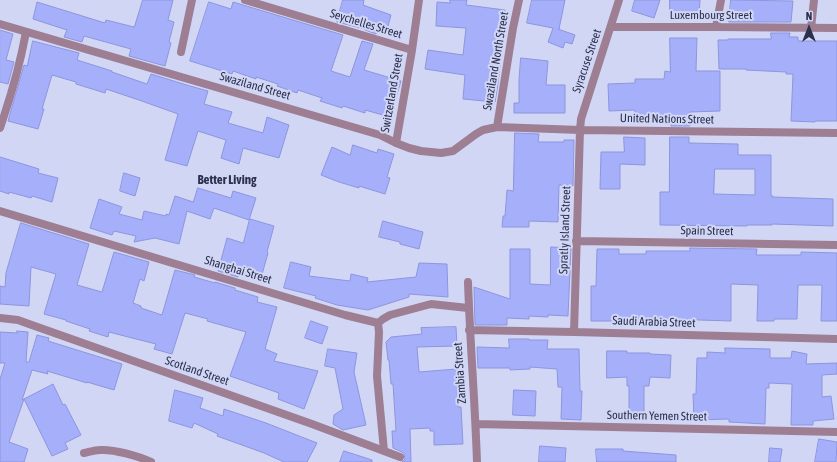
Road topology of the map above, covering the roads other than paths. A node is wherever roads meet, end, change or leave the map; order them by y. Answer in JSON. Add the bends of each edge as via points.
{"nodes":[{"id":1,"x":192,"y":0,"type":"edge"},
{"id":2,"x":245,"y":0,"type":"edge"},
{"id":3,"x":419,"y":0,"type":"edge"},
{"id":4,"x":519,"y":0,"type":"edge"},
{"id":5,"x":619,"y":0,"type":"edge"},
{"id":6,"x":721,"y":0,"type":"edge"},
{"id":7,"x":814,"y":0,"type":"edge"},
{"id":8,"x":0,"y":24,"type":"edge"},
{"id":9,"x":716,"y":26,"type":"junction"},
{"id":10,"x":611,"y":27,"type":"junction"},
{"id":11,"x":811,"y":28,"type":"junction"},
{"id":12,"x":837,"y":28,"type":"edge"},
{"id":13,"x":26,"y":32,"type":"junction"},
{"id":14,"x":412,"y":50,"type":"junction"},
{"id":15,"x":181,"y":52,"type":"dead end"},
{"id":16,"x":497,"y":127,"type":"junction"},
{"id":17,"x":0,"y":128,"type":"edge"},
{"id":18,"x":580,"y":130,"type":"junction"},
{"id":19,"x":837,"y":133,"type":"edge"},
{"id":20,"x":396,"y":143,"type":"junction"},
{"id":21,"x":0,"y":211,"type":"edge"},
{"id":22,"x":576,"y":241,"type":"junction"},
{"id":23,"x":837,"y":245,"type":"edge"},
{"id":24,"x":468,"y":282,"type":"dead end"},
{"id":25,"x":468,"y":308,"type":"junction"},
{"id":26,"x":0,"y":318,"type":"edge"},
{"id":27,"x":378,"y":323,"type":"junction"},
{"id":28,"x":470,"y":330,"type":"junction"},
{"id":29,"x":574,"y":332,"type":"junction"},
{"id":30,"x":837,"y":339,"type":"edge"},
{"id":31,"x":476,"y":424,"type":"junction"},
{"id":32,"x":837,"y":432,"type":"edge"},
{"id":33,"x":384,"y":451,"type":"junction"},
{"id":34,"x":84,"y":453,"type":"dead end"},
{"id":35,"x":400,"y":457,"type":"dead end"},
{"id":36,"x":151,"y":462,"type":"edge"},
{"id":37,"x":478,"y":462,"type":"edge"}],
"edges":[{"from":1,"to":15,"type":"street"},
{"from":2,"to":14,"type":"street","name":"Seychelles Street"},
{"from":3,"to":14,"type":"street","name":"Switzerland Street"},
{"from":4,"to":16,"type":"street","name":"Swaziland North Street","via":[[512,28]]},
{"from":5,"to":10,"type":"street","name":"Syracuse Street"},
{"from":6,"to":9,"type":"street"},
{"from":7,"to":11,"type":"street"},
{"from":8,"to":13,"type":"street","name":"Swaziland Street"},
{"from":9,"to":10,"type":"street","name":"Luxembourg Street"},
{"from":9,"to":11,"type":"street","name":"Luxembourg Street"},
{"from":10,"to":18,"type":"street","name":"Syracuse Street","via":[[583,110]]},
{"from":11,"to":12,"type":"street","name":"Luxembourg Street"},
{"from":13,"to":17,"type":"street","via":[[14,85]]},
{"from":13,"to":20,"type":"street","name":"Swaziland Street","via":[[380,136]]},
{"from":14,"to":20,"type":"street","name":"Switzerland Street"},
{"from":16,"to":18,"type":"street","name":"United Nations Street"},
{"from":16,"to":20,"type":"street","name":"Swaziland Street","via":[[483,130],[447,153],[421,151]]},
{"from":18,"to":19,"type":"street","name":"United Nations Street"},
{"from":18,"to":22,"type":"street","name":"Spratly Island Street"},
{"from":21,"to":27,"type":"street","name":"Shanghai Street"},
{"from":22,"to":23,"type":"street","name":"Spain Street"},
{"from":22,"to":29,"type":"street","name":"Spratly Island Street"},
{"from":24,"to":25,"type":"street","name":"Zambia Street"},
{"from":25,"to":27,"type":"street","via":[[431,304],[390,316]]},
{"from":25,"to":28,"type":"street","name":"Zambia Street"},
{"from":26,"to":33,"type":"street","name":"Scotland Street","via":[[18,320]]},
{"from":27,"to":33,"type":"street","via":[[377,376]]},
{"from":28,"to":29,"type":"street","name":"Saudi Arabia Street"},
{"from":28,"to":31,"type":"street","name":"Zambia Street"},
{"from":29,"to":30,"type":"street","name":"Saudi Arabia Street"},
{"from":31,"to":32,"type":"street","name":"Southern Yemen Street"},
{"from":31,"to":37,"type":"street","name":"Zambia Street"},
{"from":33,"to":35,"type":"street","name":"Scotland Street"},
{"from":34,"to":36,"type":"street","via":[[100,450],[119,452]]}]}
